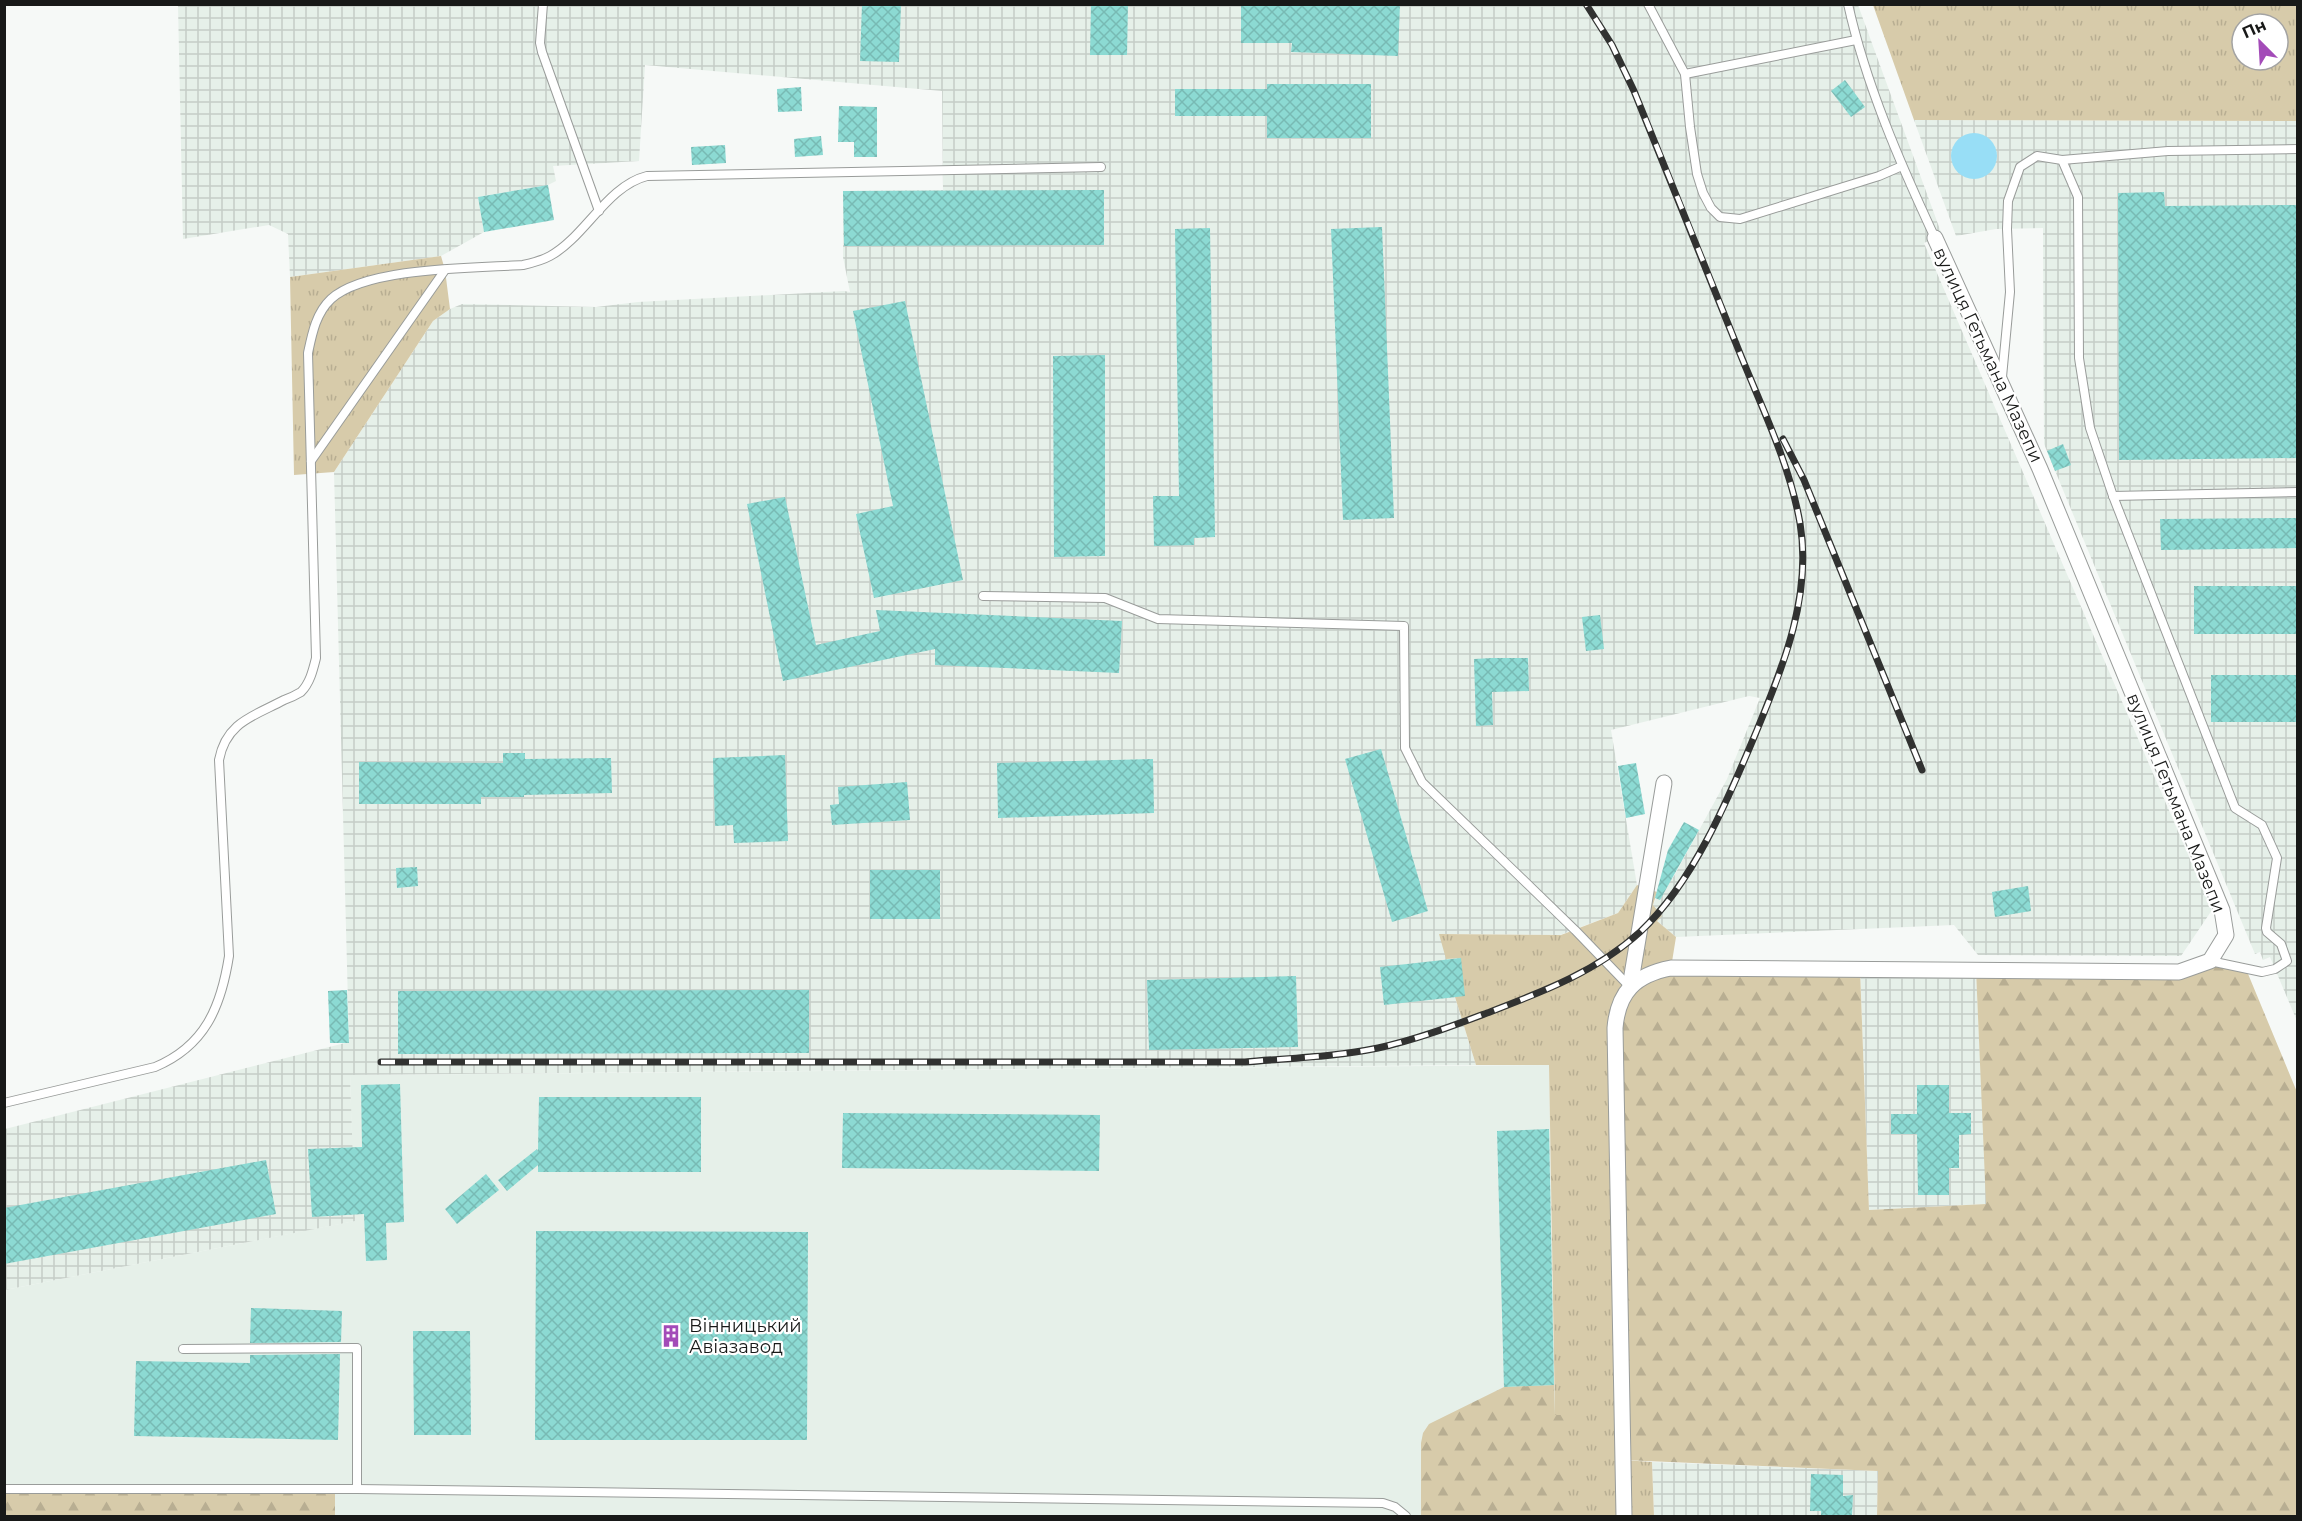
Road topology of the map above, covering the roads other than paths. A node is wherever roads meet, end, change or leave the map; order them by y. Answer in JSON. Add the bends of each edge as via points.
{"nodes":[{"id":1,"x":543,"y":4,"type":"edge"},
{"id":2,"x":1648,"y":4,"type":"edge"},
{"id":3,"x":1848,"y":4,"type":"edge"},
{"id":4,"x":1856,"y":40,"type":"junction"},
{"id":5,"x":1686,"y":74,"type":"junction"},
{"id":6,"x":2298,"y":149,"type":"edge"},
{"id":7,"x":2062,"y":160,"type":"junction"},
{"id":8,"x":1902,"y":166,"type":"junction"},
{"id":9,"x":1101,"y":167,"type":"dead end"},
{"id":10,"x":599,"y":211,"type":"junction"},
{"id":11,"x":1935,"y":238,"type":"joint"},
{"id":12,"x":445,"y":270,"type":"junction"},
{"id":13,"x":2001,"y":384,"type":"junction"},
{"id":14,"x":311,"y":460,"type":"junction"},
{"id":15,"x":2298,"y":492,"type":"edge"},
{"id":16,"x":2113,"y":496,"type":"junction"},
{"id":17,"x":983,"y":596,"type":"dead end"},
{"id":18,"x":1664,"y":783,"type":"dead end"},
{"id":19,"x":2210,"y":961,"type":"junction"},
{"id":20,"x":1630,"y":987,"type":"junction"},
{"id":21,"x":4,"y":1103,"type":"edge"},
{"id":22,"x":183,"y":1349,"type":"dead end"},
{"id":23,"x":4,"y":1489,"type":"edge"},
{"id":24,"x":357,"y":1490,"type":"junction"},
{"id":25,"x":1406,"y":1516,"type":"edge"},
{"id":26,"x":1624,"y":1516,"type":"edge"}],
"edges":[{"from":1,"to":10,"type":"lane","via":[[542,52]]},
{"from":2,"to":5,"type":"lane"},
{"from":3,"to":4,"type":"lane"},
{"from":4,"to":5,"type":"lane"},
{"from":4,"to":8,"type":"lane"},
{"from":5,"to":8,"type":"lane","via":[[1697,174],[1702,193],[1720,217],[1740,219]]},
{"from":6,"to":7,"type":"lane","via":[[2168,151]]},
{"from":7,"to":13,"type":"lane","via":[[2037,156],[2020,167],[2007,201],[2010,292]]},
{"from":7,"to":16,"type":"lane","via":[[2078,196],[2079,358],[2090,428]]},
{"from":8,"to":11,"type":"lane"},
{"from":9,"to":10,"type":"lane","via":[[656,175],[627,183]]},
{"from":10,"to":12,"type":"lane","via":[[561,249],[540,261]]},
{"from":11,"to":13,"type":"street","name":"вулиця Гетьмана Мазепи"},
{"from":12,"to":14,"type":"lane"},
{"from":12,"to":14,"type":"lane","via":[[368,279],[340,292],[322,310],[308,354]]},
{"from":13,"to":19,"type":"street","name":"вулиця Гетьмана Мазепи","via":[[2222,910],[2226,935]]},
{"from":14,"to":21,"type":"lane","via":[[316,658],[308,683],[300,692],[239,723],[223,745],[219,760],[230,956],[213,1014],[186,1050],[163,1064]]},
{"from":15,"to":16,"type":"lane"},
{"from":16,"to":19,"type":"lane","via":[[2235,808],[2262,825],[2277,858],[2266,928],[2281,944],[2287,961],[2262,972]]},
{"from":17,"to":20,"type":"lane","via":[[1105,598],[1158,619],[1404,626],[1405,748],[1422,782]]},
{"from":18,"to":20,"type":"street"},
{"from":19,"to":20,"type":"street","via":[[2179,972],[1671,968],[1648,974]]},
{"from":20,"to":26,"type":"street","via":[[1619,1003],[1615,1028]]},
{"from":22,"to":24,"type":"lane","via":[[357,1348]]},
{"from":23,"to":24,"type":"lane"},
{"from":24,"to":25,"type":"lane","via":[[1383,1503]]}]}
